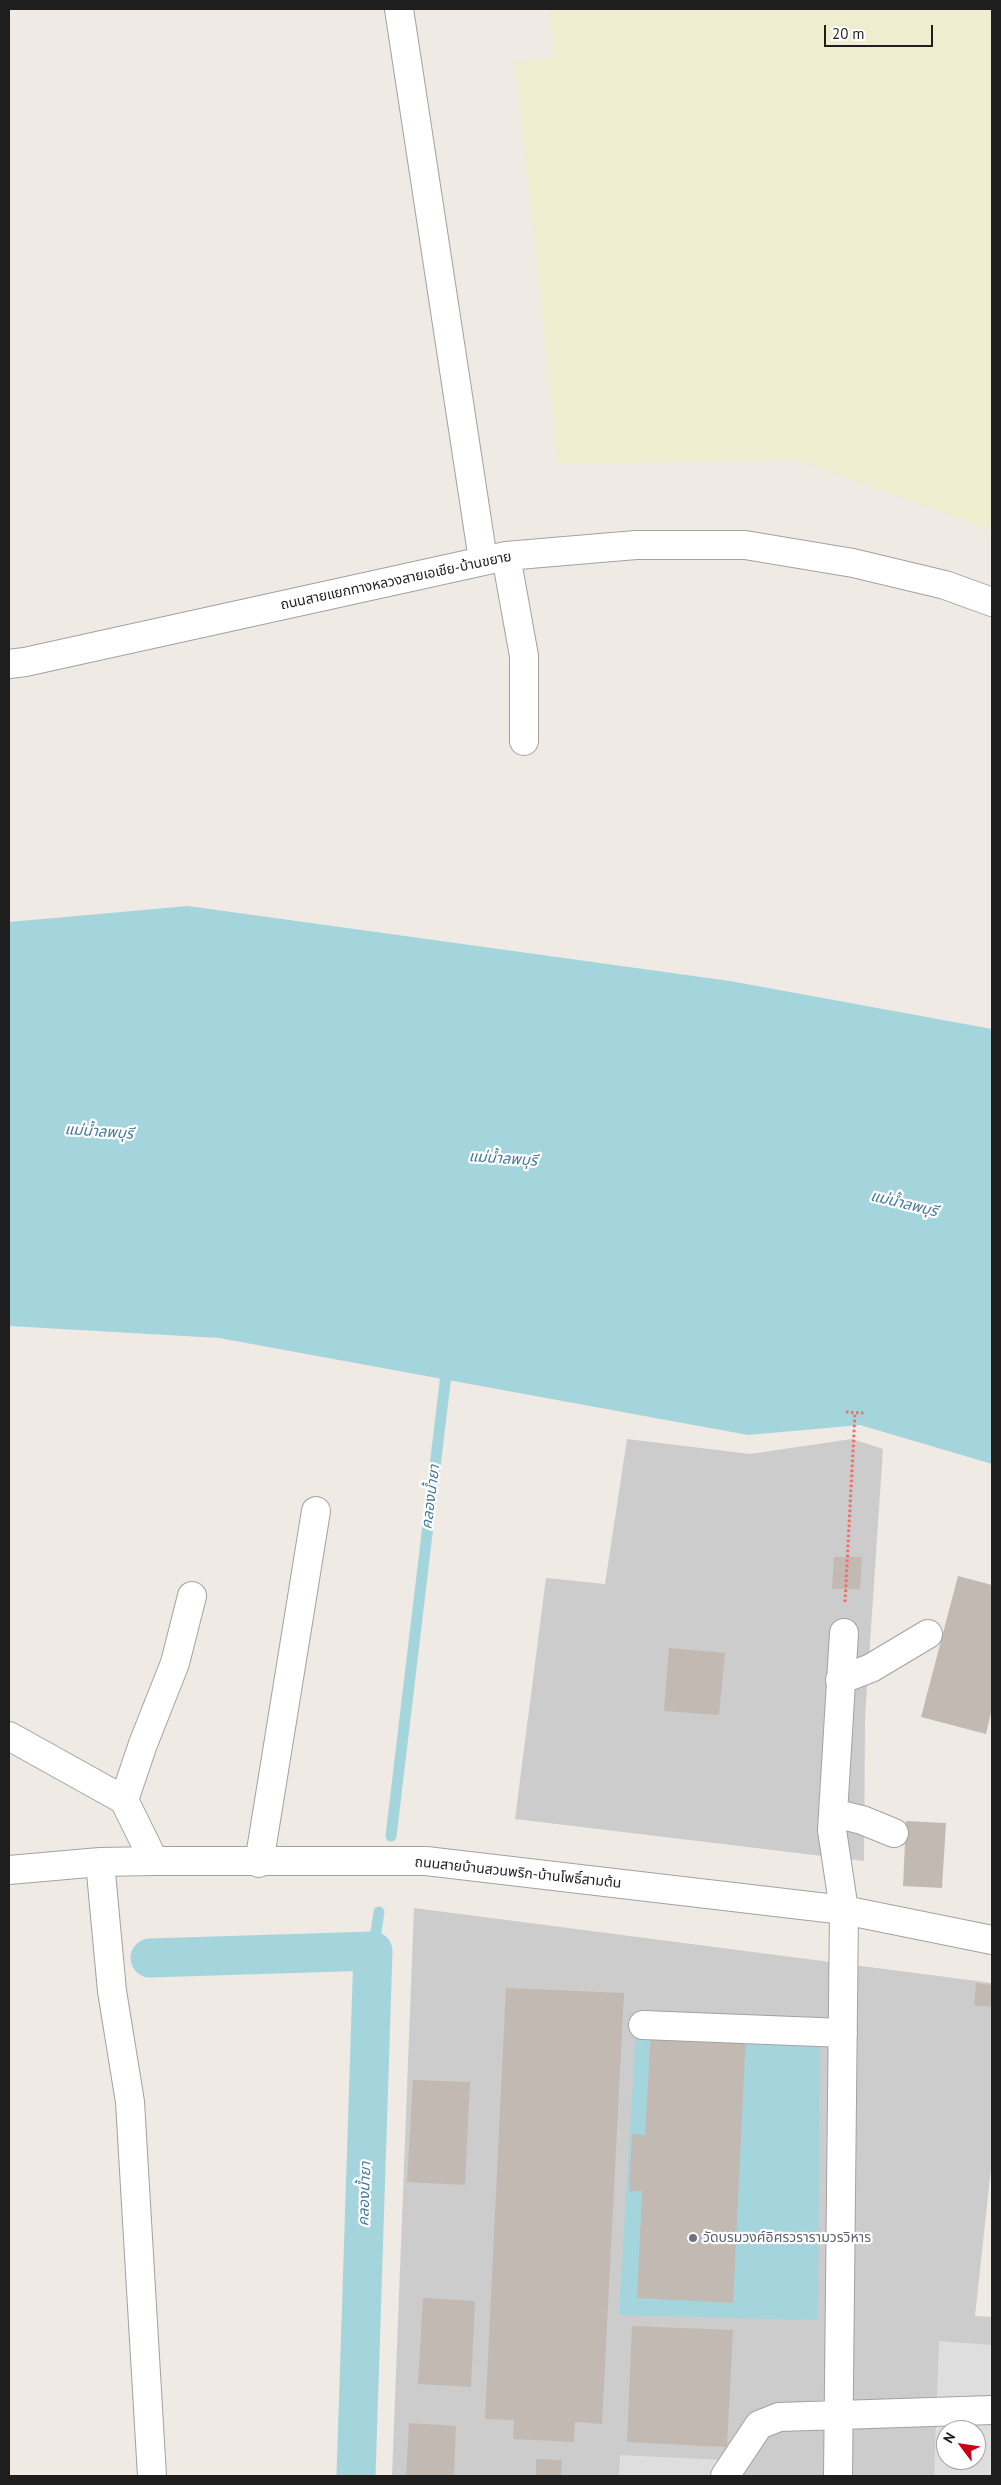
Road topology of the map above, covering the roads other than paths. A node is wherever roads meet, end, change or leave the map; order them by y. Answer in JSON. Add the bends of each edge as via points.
{"nodes":[{"id":1,"x":399,"y":9,"type":"edge"},
{"id":2,"x":495,"y":558,"type":"junction"},
{"id":3,"x":992,"y":602,"type":"edge"},
{"id":4,"x":9,"y":664,"type":"edge"},
{"id":5,"x":524,"y":741,"type":"dead end"},
{"id":6,"x":316,"y":1511,"type":"dead end"},
{"id":7,"x":192,"y":1596,"type":"dead end"},
{"id":8,"x":844,"y":1633,"type":"road end"},
{"id":9,"x":928,"y":1634,"type":"dead end"},
{"id":10,"x":840,"y":1680,"type":"junction"},
{"id":11,"x":9,"y":1736,"type":"edge"},
{"id":12,"x":124,"y":1800,"type":"junction"},
{"id":13,"x":833,"y":1813,"type":"junction"},
{"id":14,"x":894,"y":1833,"type":"dead end"},
{"id":15,"x":154,"y":1861,"type":"junction"},
{"id":16,"x":100,"y":1862,"type":"junction"},
{"id":17,"x":259,"y":1863,"type":"junction"},
{"id":18,"x":9,"y":1870,"type":"edge"},
{"id":19,"x":844,"y":1910,"type":"junction"},
{"id":20,"x":992,"y":1940,"type":"edge"},
{"id":21,"x":643,"y":2024,"type":"dead end"},
{"id":22,"x":842,"y":2033,"type":"junction"},
{"id":23,"x":992,"y":2410,"type":"edge"},
{"id":24,"x":839,"y":2415,"type":"junction"},
{"id":25,"x":152,"y":2476,"type":"edge"},
{"id":26,"x":725,"y":2476,"type":"edge"},
{"id":27,"x":838,"y":2476,"type":"edge"}],
"edges":[{"from":1,"to":2,"type":"street"},
{"from":2,"to":3,"type":"street","name":"ถนนสายแยกทางหลวงสายเอเชีย-บ้านขยาย","via":[[636,545],[745,545],[853,563],[945,585]]},
{"from":2,"to":4,"type":"street","name":"ถนนสายแยกทางหลวงสายเอเชีย-บ้านขยาย"},
{"from":2,"to":5,"type":"street","via":[[524,656]]},
{"from":6,"to":17,"type":"street"},
{"from":7,"to":12,"type":"street","via":[[175,1663]]},
{"from":8,"to":10,"type":"street"},
{"from":9,"to":10,"type":"street","via":[[871,1668]]},
{"from":10,"to":13,"type":"street"},
{"from":11,"to":12,"type":"street"},
{"from":12,"to":15,"type":"street"},
{"from":13,"to":14,"type":"street"},
{"from":13,"to":19,"type":"street","via":[[832,1830]]},
{"from":15,"to":16,"type":"street","name":"ถนนสายบ้านสวนพริก-บ้านโพธิ์สามต้น"},
{"from":15,"to":17,"type":"street","name":"ถนนสายบ้านสวนพริก-บ้านโพธิ์สามต้น"},
{"from":16,"to":18,"type":"street","name":"ถนนสายบ้านสวนพริก-บ้านโพธิ์สามต้น"},
{"from":16,"to":25,"type":"street","via":[[112,1992],[130,2102]]},
{"from":17,"to":19,"type":"street","name":"ถนนสายบ้านสวนพริก-บ้านโพธิ์สามต้น","via":[[426,1861]]},
{"from":19,"to":20,"type":"street","name":"ถนนสายบ้านสวนพริก-บ้านโพธิ์สามต้น"},
{"from":19,"to":22,"type":"street"},
{"from":21,"to":22,"type":"street"},
{"from":22,"to":24,"type":"street"},
{"from":23,"to":24,"type":"street"},
{"from":24,"to":26,"type":"street","via":[[779,2417],[759,2425]]},
{"from":24,"to":27,"type":"street"}]}
